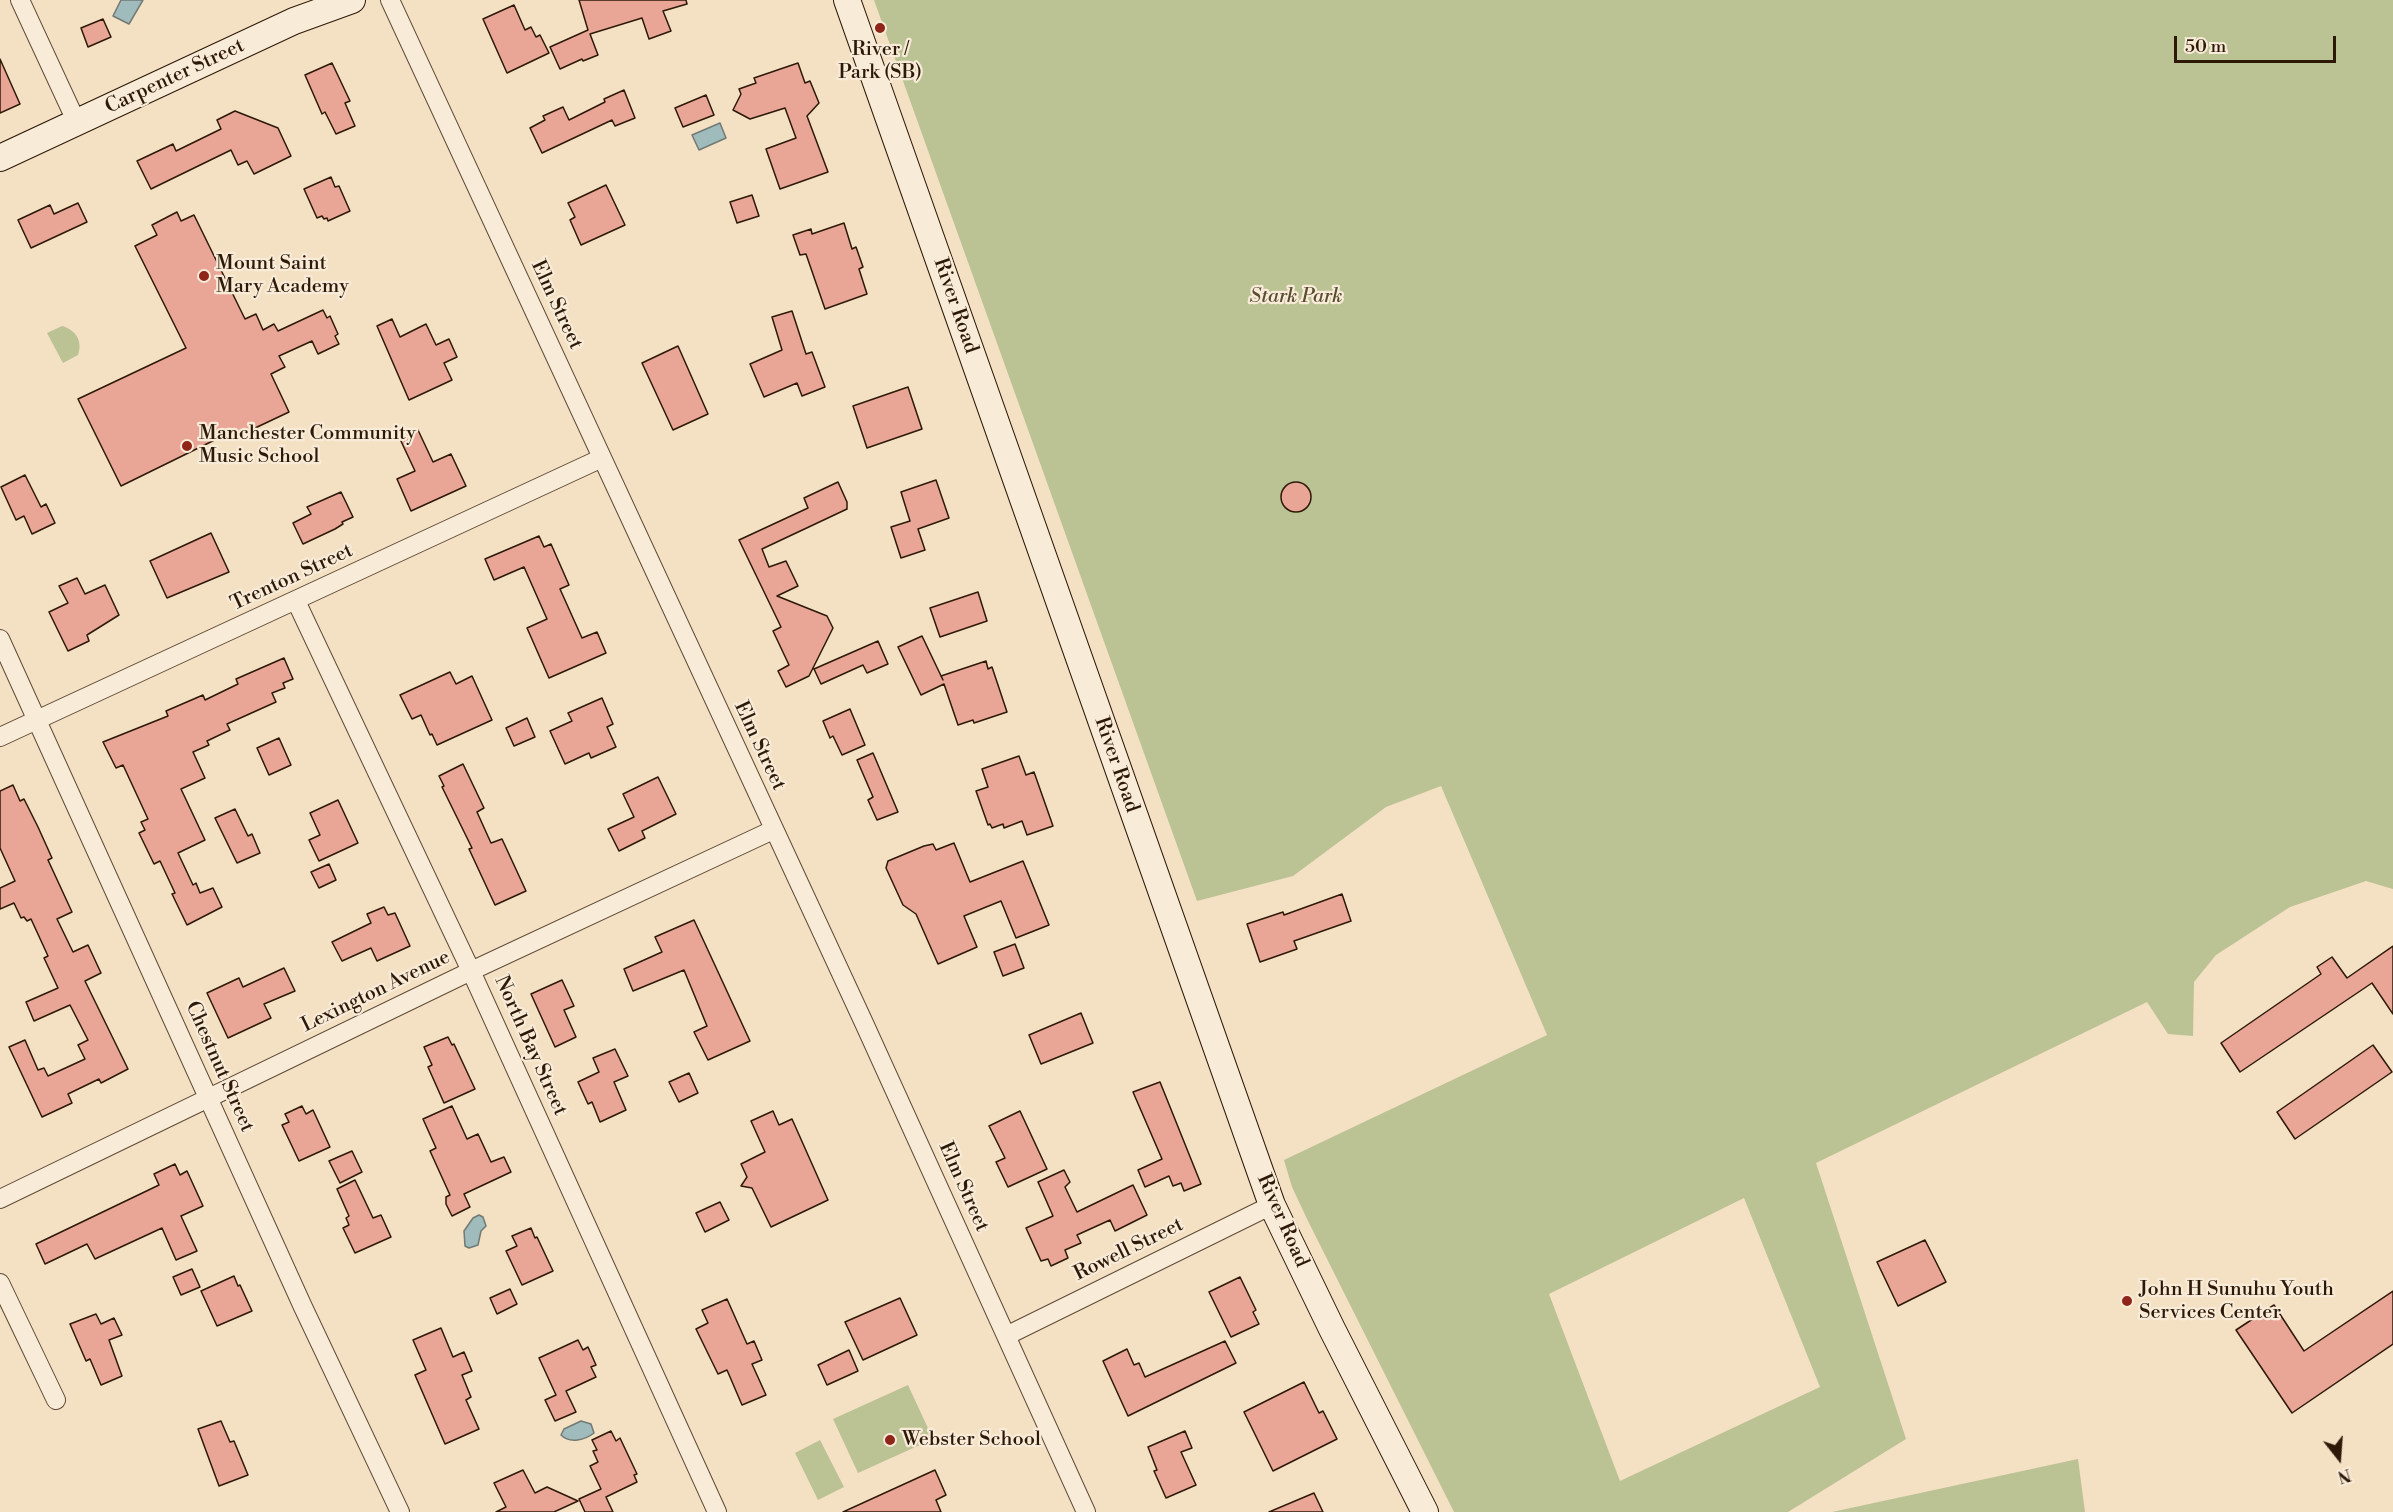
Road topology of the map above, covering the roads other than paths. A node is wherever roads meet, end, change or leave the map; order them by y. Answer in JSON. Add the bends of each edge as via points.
{"nodes":[{"id":1,"x":20,"y":0,"type":"edge"},
{"id":2,"x":352,"y":0,"type":"edge"},
{"id":3,"x":390,"y":0,"type":"edge"},
{"id":4,"x":847,"y":0,"type":"edge"},
{"id":5,"x":76,"y":123,"type":"junction"},
{"id":6,"x":0,"y":158,"type":"edge"},
{"id":7,"x":602,"y":458,"type":"junction"},
{"id":8,"x":296,"y":601,"type":"junction"},
{"id":9,"x":0,"y":639,"type":"edge"},
{"id":10,"x":37,"y":719,"type":"junction"},
{"id":11,"x":0,"y":737,"type":"edge"},
{"id":12,"x":773,"y":830,"type":"junction"},
{"id":13,"x":471,"y":971,"type":"junction"},
{"id":14,"x":207,"y":1097,"type":"junction"},
{"id":15,"x":0,"y":1199,"type":"edge"},
{"id":16,"x":1272,"y":1205,"type":"junction"},
{"id":17,"x":0,"y":1283,"type":"edge"},
{"id":18,"x":1006,"y":1336,"type":"junction"},
{"id":19,"x":56,"y":1400,"type":"dead end"},
{"id":20,"x":400,"y":1512,"type":"edge"},
{"id":21,"x":717,"y":1512,"type":"edge"},
{"id":22,"x":1086,"y":1512,"type":"edge"},
{"id":23,"x":1425,"y":1512,"type":"edge"}],
"edges":[{"from":1,"to":5,"type":"street"},
{"from":2,"to":5,"type":"street","name":"Carpenter Street","via":[[294,21]]},
{"from":3,"to":7,"type":"street","name":"Elm Street"},
{"from":4,"to":16,"type":"street","name":"River Road"},
{"from":5,"to":6,"type":"street","name":"Carpenter Street"},
{"from":7,"to":8,"type":"street","name":"Trenton Street"},
{"from":7,"to":12,"type":"street","name":"Elm Street"},
{"from":8,"to":10,"type":"street","name":"Trenton Street"},
{"from":8,"to":13,"type":"street","name":"North Bay Street"},
{"from":9,"to":10,"type":"street","name":"Chestnut Street"},
{"from":10,"to":11,"type":"street","name":"Trenton Street"},
{"from":10,"to":14,"type":"street","name":"Chestnut Street"},
{"from":12,"to":13,"type":"street","name":"Lexington Avenue"},
{"from":12,"to":18,"type":"street","name":"Elm Street"},
{"from":13,"to":14,"type":"street","name":"Lexington Avenue"},
{"from":13,"to":21,"type":"street","name":"North Bay Street"},
{"from":14,"to":15,"type":"street","name":"Lexington Avenue"},
{"from":14,"to":20,"type":"street","name":"Chestnut Street"},
{"from":16,"to":18,"type":"street","name":"Rowell Street"},
{"from":16,"to":23,"type":"street","name":"River Road"},
{"from":17,"to":19,"type":"street"},
{"from":18,"to":22,"type":"street","name":"Elm Street"}]}
